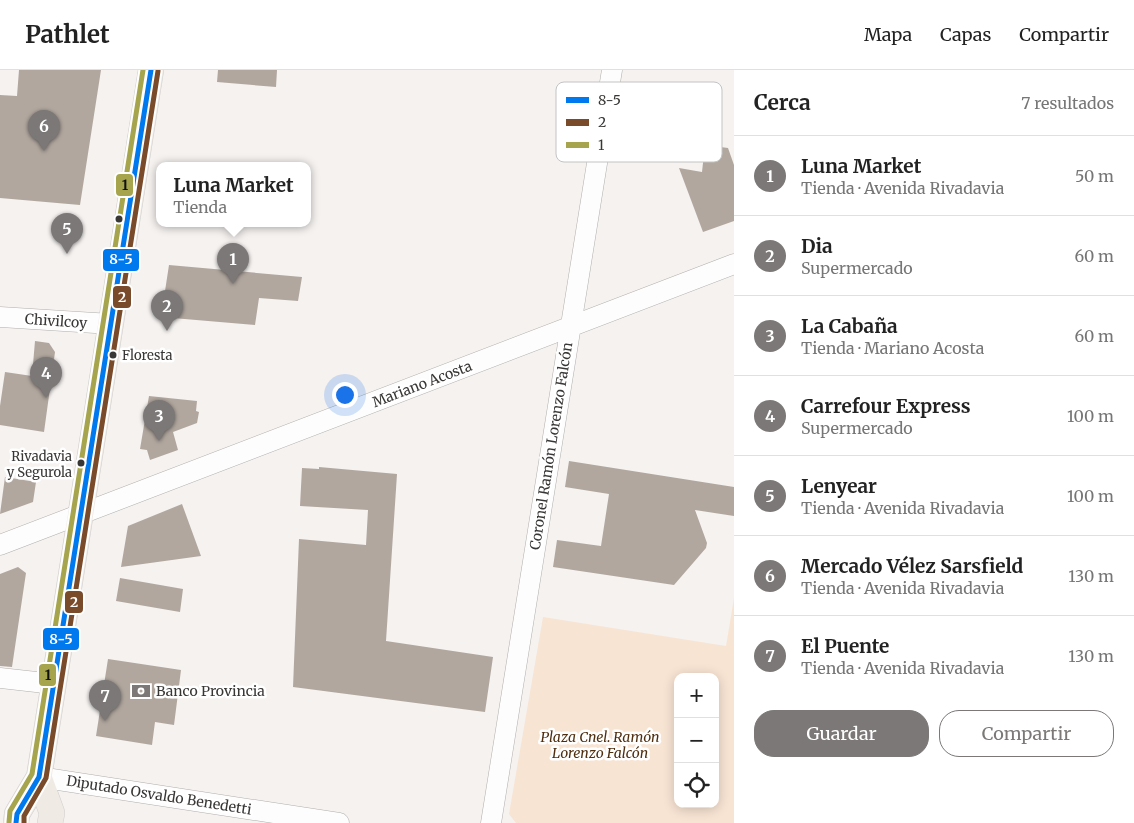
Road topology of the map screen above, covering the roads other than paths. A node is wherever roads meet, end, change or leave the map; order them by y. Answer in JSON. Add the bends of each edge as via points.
{"nodes":[{"id":1,"x":151,"y":70,"type":"edge"},
{"id":2,"x":597,"y":162,"type":"edge"},
{"id":3,"x":734,"y":264,"type":"edge"},
{"id":4,"x":0,"y":317,"type":"edge"},
{"id":5,"x":111,"y":324,"type":"junction"},
{"id":6,"x":570,"y":327,"type":"junction"},
{"id":7,"x":82,"y":514,"type":"junction"},
{"id":8,"x":0,"y":545,"type":"edge"},
{"id":9,"x":0,"y":678,"type":"edge"},
{"id":10,"x":54,"y":684,"type":"junction"},
{"id":11,"x":39,"y":777,"type":"junction"},
{"id":12,"x":16,"y":823,"type":"edge"},
{"id":13,"x":50,"y":823,"type":"edge"},
{"id":14,"x":339,"y":823,"type":"edge"},
{"id":15,"x":491,"y":823,"type":"edge"}],
"edges":[{"from":1,"to":5,"type":"main road"},
{"from":2,"to":6,"type":"street","name":"Coronel Ramón Lorenzo Falcón"},
{"from":3,"to":6,"type":"street","name":"Mariano Acosta"},
{"from":4,"to":5,"type":"street","name":"Chivilcoy"},
{"from":5,"to":7,"type":"main road"},
{"from":6,"to":7,"type":"street","name":"Mariano Acosta"},
{"from":6,"to":15,"type":"street","name":"Coronel Ramón Lorenzo Falcón"},
{"from":7,"to":8,"type":"street","name":"Mariano Acosta"},
{"from":7,"to":10,"type":"main road"},
{"from":9,"to":10,"type":"street"},
{"from":10,"to":11,"type":"main road"},
{"from":11,"to":12,"type":"main road"},
{"from":11,"to":13,"type":"main road","via":[[52,813]]},
{"from":11,"to":14,"type":"street","name":"Diputado Osvaldo Benedetti"}]}
